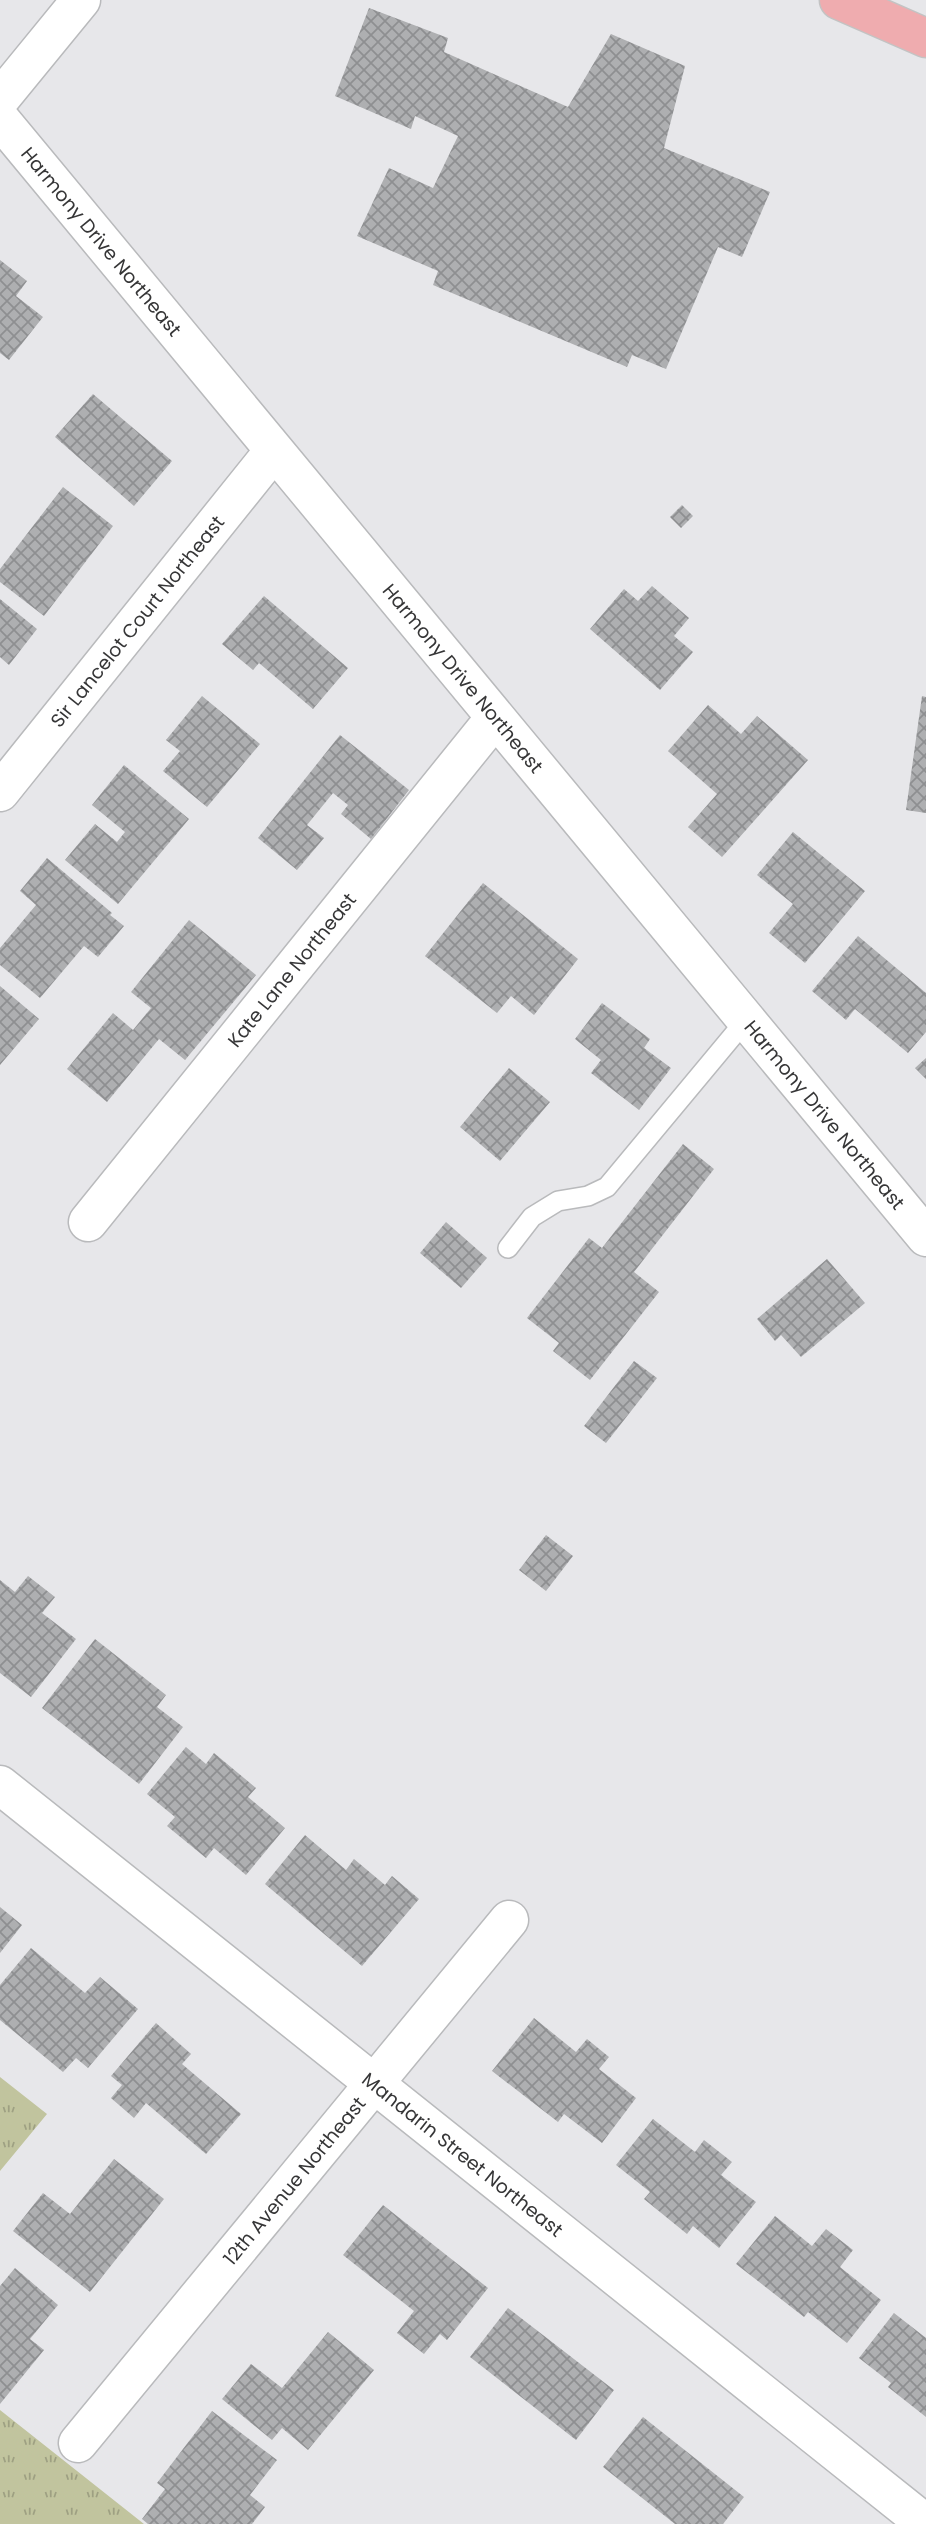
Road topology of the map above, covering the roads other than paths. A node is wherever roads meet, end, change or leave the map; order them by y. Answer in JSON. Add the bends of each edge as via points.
{"nodes":[{"id":1,"x":81,"y":0,"type":"edge"},
{"id":2,"x":839,"y":0,"type":"edge"},
{"id":3,"x":926,"y":38,"type":"edge"},
{"id":4,"x":0,"y":99,"type":"edge"},
{"id":5,"x":0,"y":119,"type":"edge"},
{"id":6,"x":274,"y":452,"type":"junction"},
{"id":7,"x":495,"y":718,"type":"junction"},
{"id":8,"x":0,"y":792,"type":"edge"},
{"id":9,"x":746,"y":1020,"type":"junction"},
{"id":10,"x":88,"y":1222,"type":"dead end"},
{"id":11,"x":926,"y":1237,"type":"edge"},
{"id":12,"x":508,"y":1248,"type":"dead end"},
{"id":13,"x":0,"y":1785,"type":"edge"},
{"id":14,"x":509,"y":1920,"type":"dead end"},
{"id":15,"x":375,"y":2083,"type":"junction"},
{"id":16,"x":78,"y":2444,"type":"dead end"},
{"id":17,"x":926,"y":2524,"type":"edge"}],
"edges":[{"from":1,"to":4,"type":"street"},
{"from":2,"to":3,"type":"main road"},
{"from":5,"to":6,"type":"street","name":"Harmony Drive Northeast"},
{"from":6,"to":7,"type":"street","name":"Harmony Drive Northeast"},
{"from":6,"to":8,"type":"street","name":"Sir Lancelot Court Northeast"},
{"from":7,"to":9,"type":"street","name":"Harmony Drive Northeast"},
{"from":7,"to":10,"type":"street","name":"Kate Lane Northeast"},
{"from":9,"to":11,"type":"street","name":"Harmony Drive Northeast"},
{"from":9,"to":12,"type":"lane","via":[[607,1187],[558,1201],[532,1217]]},
{"from":13,"to":15,"type":"street","name":"Mandarin Street Northeast"},
{"from":14,"to":15,"type":"street","name":"12th Avenue Northeast"},
{"from":15,"to":16,"type":"street","name":"12th Avenue Northeast"},
{"from":15,"to":17,"type":"street","name":"Mandarin Street Northeast"}]}
